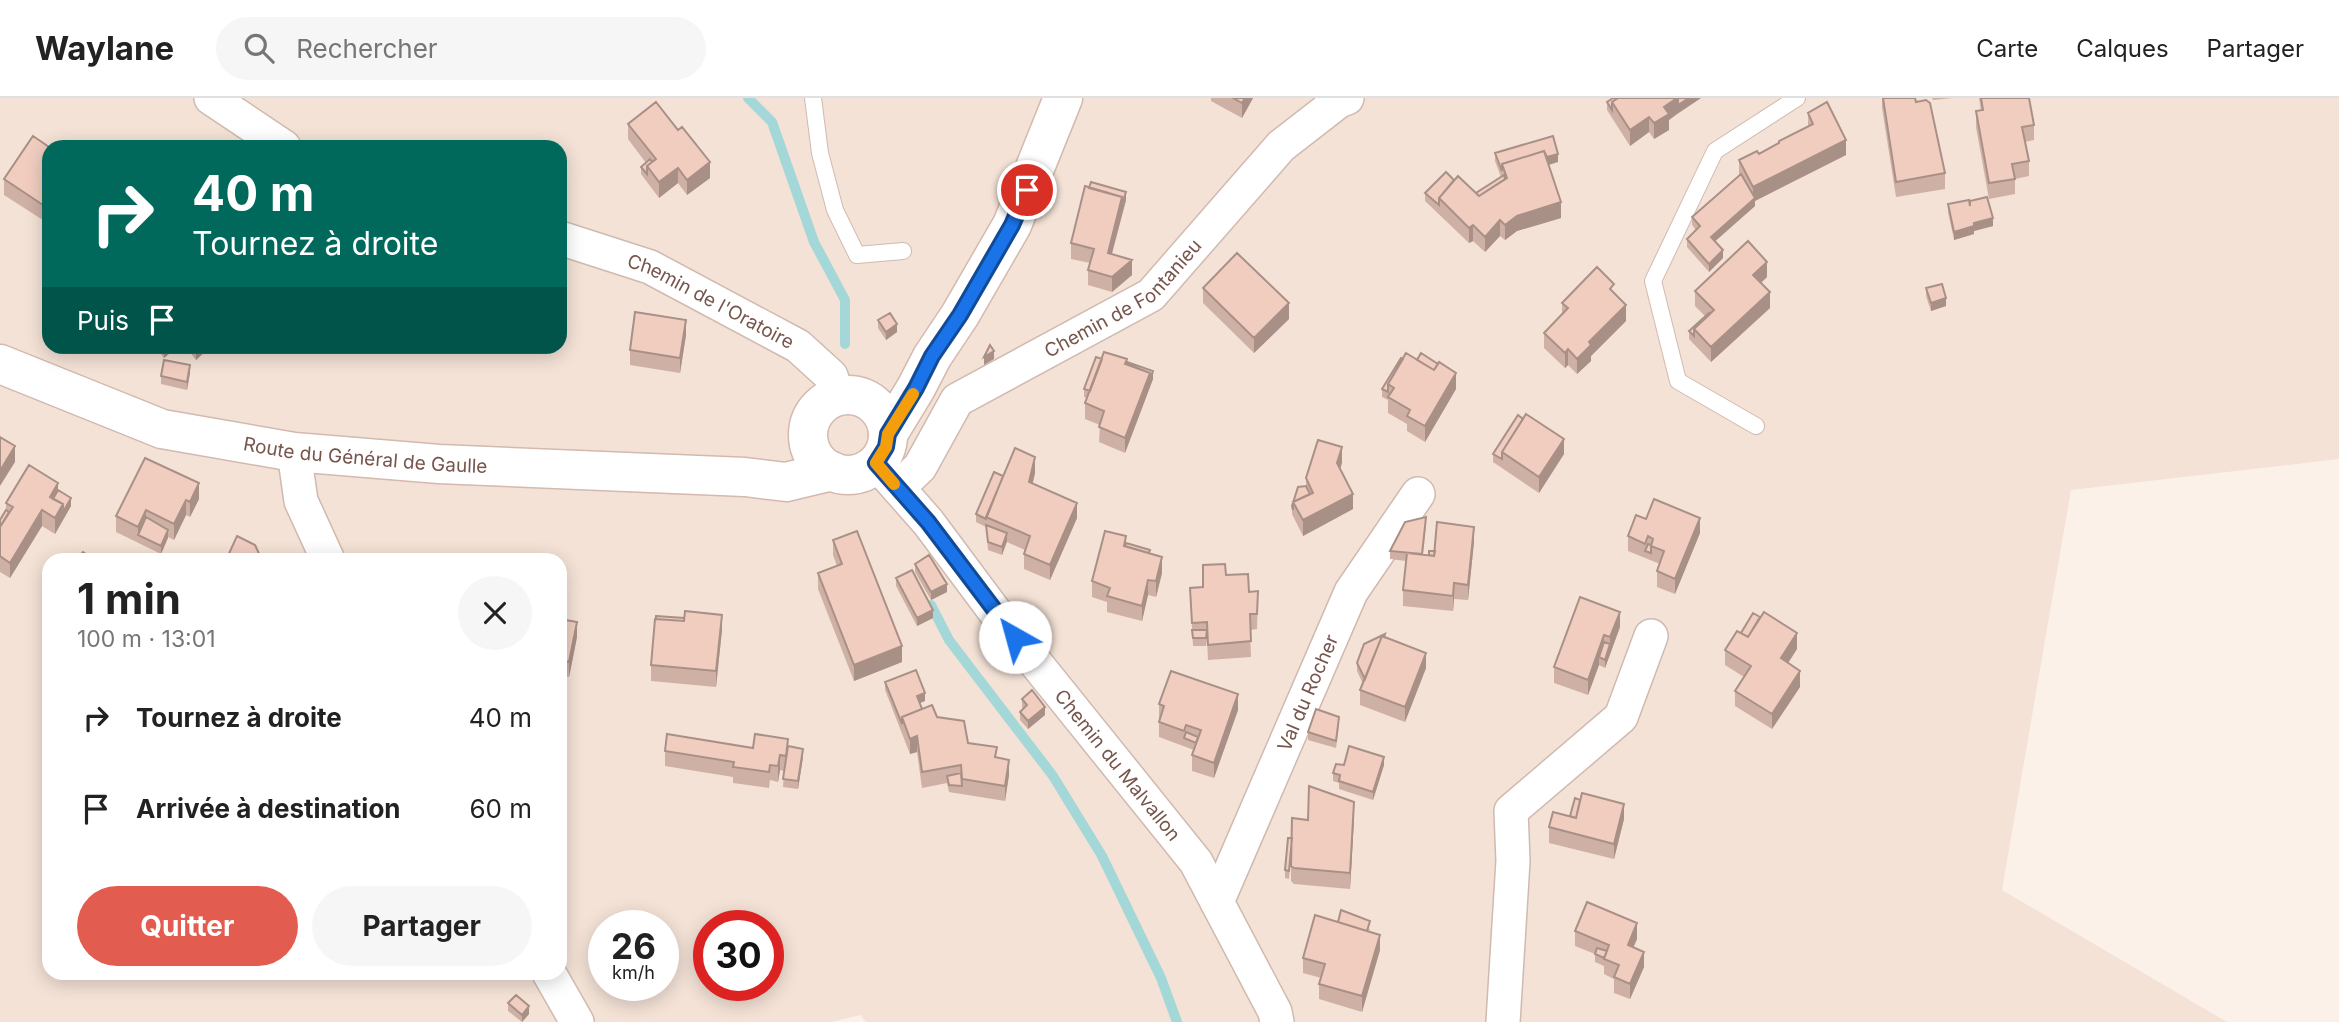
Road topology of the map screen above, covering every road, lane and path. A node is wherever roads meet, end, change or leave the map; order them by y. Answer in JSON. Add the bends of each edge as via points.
{"nodes":[{"id":1,"x":211,"y":98,"type":"edge"},
{"id":2,"x":813,"y":98,"type":"edge"},
{"id":3,"x":1063,"y":98,"type":"edge"},
{"id":4,"x":1347,"y":98,"type":"edge"},
{"id":5,"x":1797,"y":98,"type":"edge"},
{"id":6,"x":274,"y":140,"type":"edge"},
{"id":7,"x":567,"y":240,"type":"edge"},
{"id":8,"x":903,"y":251,"type":"dead end"},
{"id":9,"x":932,"y":356,"type":"junction"},
{"id":10,"x":0,"y":364,"type":"edge"},
{"id":11,"x":848,"y":396,"type":"junction"},
{"id":12,"x":1756,"y":426,"type":"dead end"},
{"id":13,"x":808,"y":428,"type":"junction"},
{"id":14,"x":294,"y":452,"type":"junction"},
{"id":15,"x":887,"y":462,"type":"junction"},
{"id":16,"x":832,"y":471,"type":"junction"},
{"id":17,"x":745,"y":477,"type":"junction"},
{"id":18,"x":1418,"y":494,"type":"dead end"},
{"id":19,"x":325,"y":553,"type":"edge"},
{"id":20,"x":1651,"y":636,"type":"dead end"},
{"id":21,"x":1217,"y":902,"type":"junction"},
{"id":22,"x":553,"y":980,"type":"edge"},
{"id":23,"x":577,"y":1022,"type":"edge"},
{"id":24,"x":1277,"y":1022,"type":"edge"},
{"id":25,"x":1503,"y":1022,"type":"edge"}],
"edges":[{"from":1,"to":6,"type":"street"},
{"from":2,"to":8,"type":"lane","via":[[820,153],[835,210],[857,255]]},
{"from":3,"to":9,"type":"street","via":[[1012,225]]},
{"from":4,"to":15,"type":"street","name":"Chemin de Fontanieu","via":[[1281,146],[1151,295],[957,400],[920,467]]},
{"from":5,"to":12,"type":"lane","via":[[1715,151],[1653,281],[1678,381]]},
{"from":7,"to":11,"type":"street","name":"Chemin de l'Oratoire","via":[[650,267],[798,346]]},
{"from":9,"to":11,"type":"street","via":[[903,376]]},
{"from":9,"to":15,"type":"street"},
{"from":10,"to":14,"type":"street","name":"Route du Général de Gaulle","via":[[162,429]]},
{"from":11,"to":13,"type":"street","via":[[821,405]]},
{"from":11,"to":15,"type":"street","via":[[869,401],[880,410],[886,421]]},
{"from":13,"to":16,"type":"street","via":[[813,454]]},
{"from":13,"to":17,"type":"street"},
{"from":14,"to":17,"type":"street","name":"Route du Général de Gaulle","via":[[439,464]]},
{"from":14,"to":19,"type":"street","via":[[301,501]]},
{"from":15,"to":16,"type":"street","via":[[858,474]]},
{"from":15,"to":21,"type":"street","name":"Chemin du Malvallon","via":[[998,616],[1196,862]]},
{"from":16,"to":17,"type":"street","name":"Route du Général de Gaulle","via":[[786,482]]},
{"from":18,"to":21,"type":"street","name":"Val du Rocher","via":[[1351,592]]},
{"from":20,"to":25,"type":"street","via":[[1621,716],[1511,811],[1513,861]]},
{"from":21,"to":24,"type":"street","name":"Chemin du Malvallon"},
{"from":22,"to":23,"type":"street"}]}
